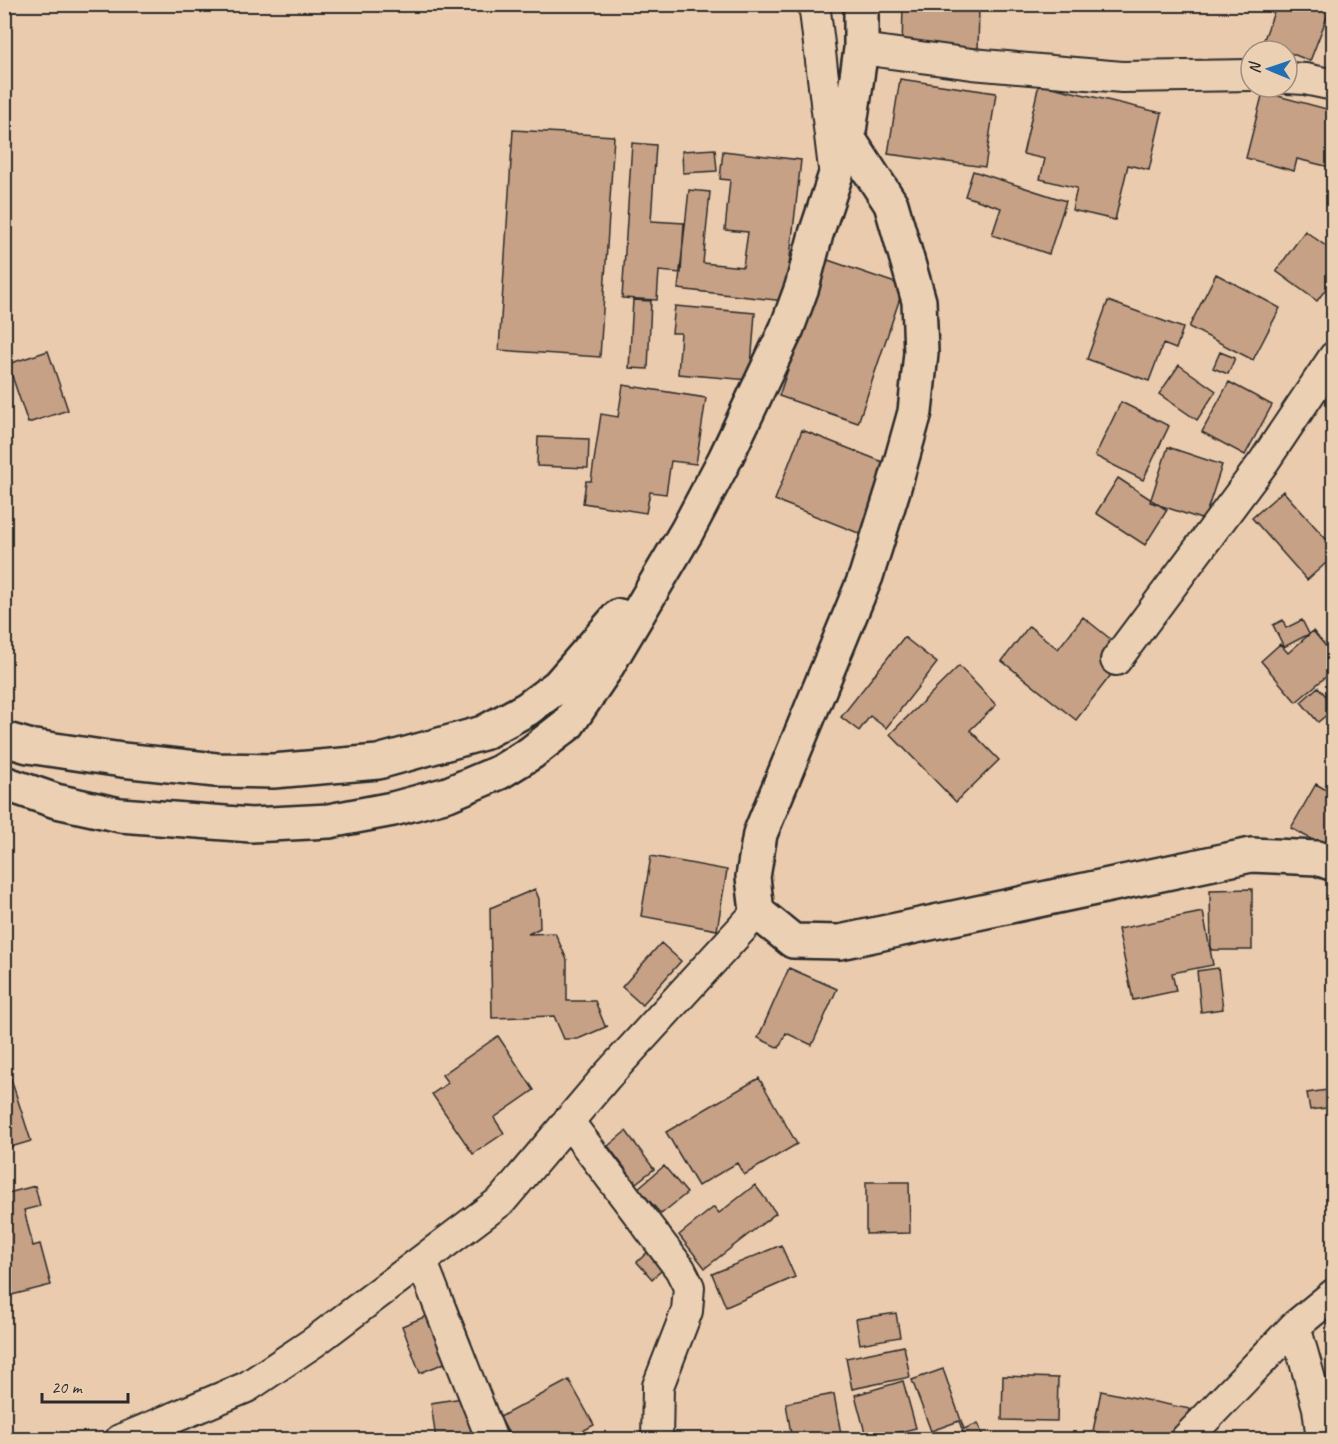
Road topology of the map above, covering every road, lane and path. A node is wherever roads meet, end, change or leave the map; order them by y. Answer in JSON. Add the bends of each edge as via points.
{"nodes":[{"id":1,"x":812,"y":4,"type":"edge"},
{"id":2,"x":861,"y":4,"type":"edge"},
{"id":3,"x":861,"y":50,"type":"junction"},
{"id":4,"x":1239,"y":75,"type":"edge"},
{"id":5,"x":1299,"y":79,"type":"edge"},
{"id":6,"x":1334,"y":85,"type":"edge"},
{"id":7,"x":848,"y":138,"type":"junction"},
{"id":8,"x":835,"y":177,"type":"junction"},
{"id":9,"x":1334,"y":357,"type":"edge"},
{"id":10,"x":670,"y":559,"type":"junction"},
{"id":11,"x":1116,"y":660,"type":"dead end"},
{"id":12,"x":4,"y":739,"type":"edge"},
{"id":13,"x":4,"y":783,"type":"edge"},
{"id":14,"x":1334,"y":864,"type":"edge"},
{"id":15,"x":757,"y":912,"type":"junction"},
{"id":16,"x":568,"y":1121,"type":"junction"},
{"id":17,"x":422,"y":1262,"type":"junction"},
{"id":18,"x":1334,"y":1294,"type":"edge"},
{"id":19,"x":1295,"y":1326,"type":"junction"},
{"id":20,"x":120,"y":1440,"type":"edge"},
{"id":21,"x":492,"y":1440,"type":"edge"},
{"id":22,"x":657,"y":1440,"type":"edge"},
{"id":23,"x":1185,"y":1440,"type":"edge"},
{"id":24,"x":1322,"y":1440,"type":"edge"}],
"edges":[{"from":1,"to":8,"type":"street"},
{"from":2,"to":3,"type":"main road"},
{"from":3,"to":4,"type":"street","via":[[1122,77]]},
{"from":3,"to":7,"type":"main road"},
{"from":5,"to":6,"type":"street"},
{"from":7,"to":8,"type":"main road"},
{"from":7,"to":15,"type":"main road","via":[[891,204],[919,302],[921,353],[915,412],[866,576],[760,834],[753,877]]},
{"from":8,"to":10,"type":"main road","via":[[787,328],[725,459]]},
{"from":9,"to":11,"type":"street","via":[[1263,464]]},
{"from":10,"to":12,"type":"main road","via":[[558,686],[527,709],[483,733],[427,749],[378,762],[273,771],[227,770],[122,760]]},
{"from":10,"to":13,"type":"main road","via":[[568,724],[500,772],[448,794],[329,821],[251,825],[120,815],[56,801]]},
{"from":14,"to":15,"type":"main road","via":[[1317,858],[1251,855],[840,942],[793,941]]},
{"from":15,"to":16,"type":"street"},
{"from":16,"to":17,"type":"street","via":[[502,1200]]},
{"from":16,"to":22,"type":"street","via":[[680,1269],[689,1287],[687,1311],[658,1386]]},
{"from":17,"to":20,"type":"street","via":[[247,1387]]},
{"from":17,"to":21,"type":"street"},
{"from":18,"to":19,"type":"street"},
{"from":19,"to":23,"type":"street"},
{"from":19,"to":24,"type":"street","via":[[1318,1408]]}]}
